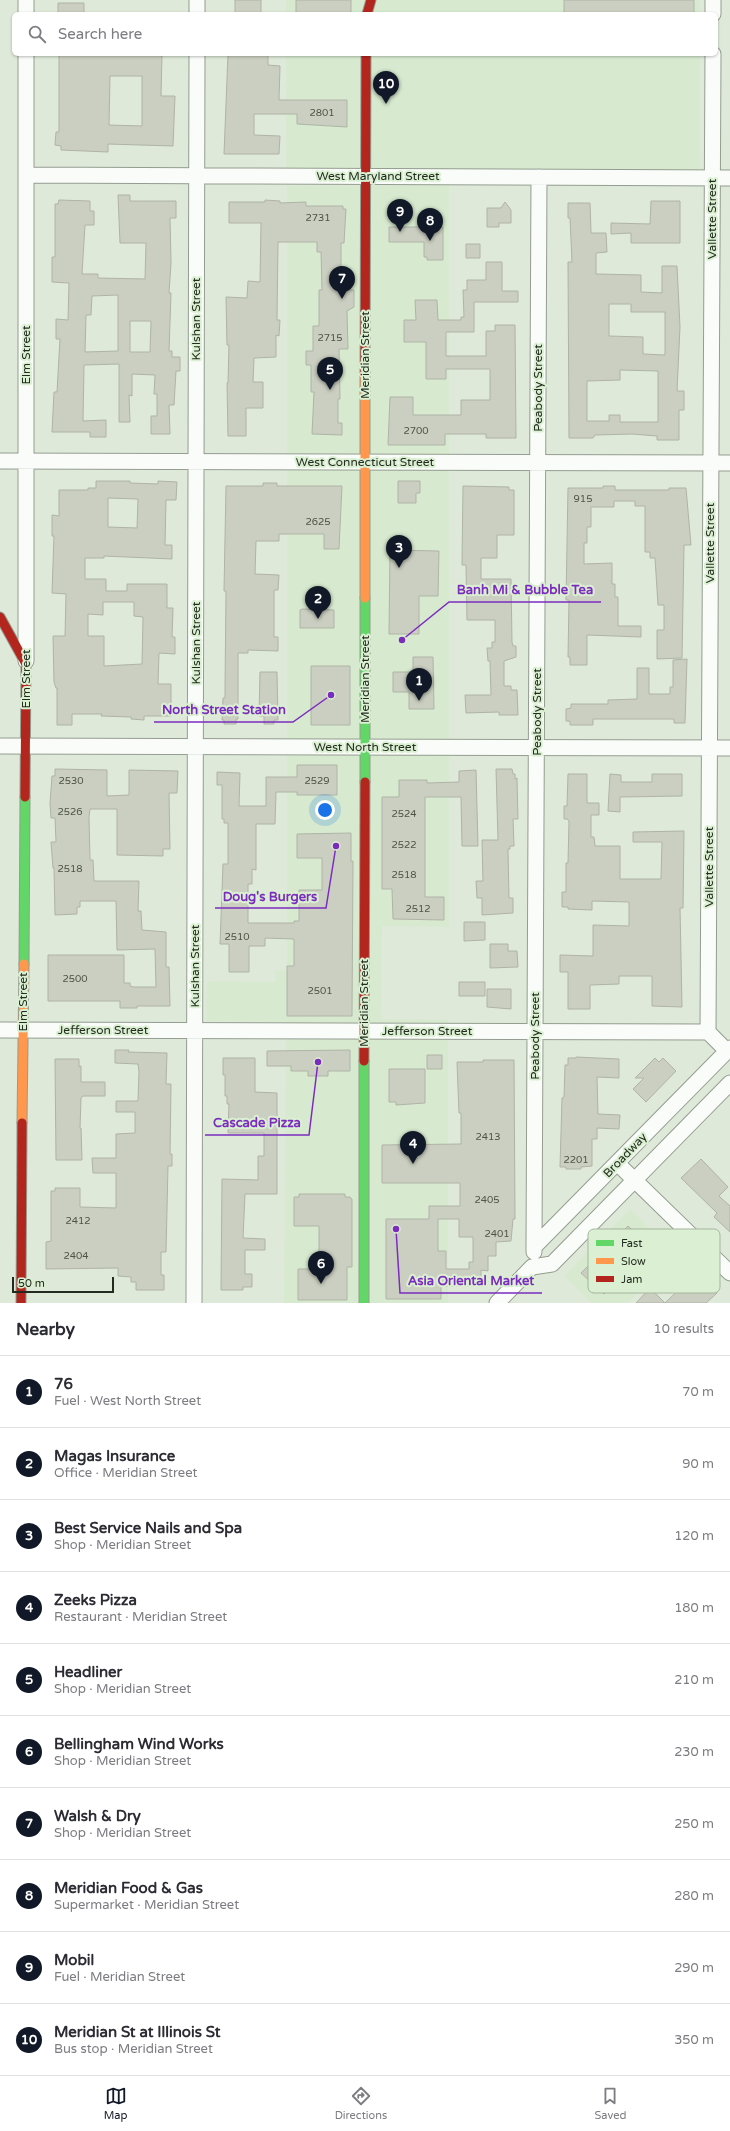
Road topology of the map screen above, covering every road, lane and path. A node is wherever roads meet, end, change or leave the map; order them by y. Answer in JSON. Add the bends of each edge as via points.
{"nodes":[{"id":1,"x":26,"y":0,"type":"edge"},
{"id":2,"x":197,"y":0,"type":"edge"},
{"id":3,"x":713,"y":0,"type":"edge"},
{"id":4,"x":371,"y":1,"type":"edge"},
{"id":5,"x":26,"y":12,"type":"edge"},
{"id":6,"x":197,"y":12,"type":"edge"},
{"id":7,"x":368,"y":12,"type":"edge"},
{"id":8,"x":713,"y":12,"type":"edge"},
{"id":9,"x":26,"y":56,"type":"edge"},
{"id":10,"x":197,"y":56,"type":"edge"},
{"id":11,"x":366,"y":56,"type":"edge"},
{"id":12,"x":713,"y":56,"type":"edge"},
{"id":13,"x":26,"y":175,"type":"junction"},
{"id":14,"x":197,"y":176,"type":"junction"},
{"id":15,"x":366,"y":176,"type":"junction"},
{"id":16,"x":539,"y":177,"type":"junction"},
{"id":17,"x":712,"y":178,"type":"junction"},
{"id":18,"x":730,"y":178,"type":"edge"},
{"id":19,"x":0,"y":461,"type":"edge"},
{"id":20,"x":26,"y":461,"type":"junction"},
{"id":21,"x":196,"y":461,"type":"junction"},
{"id":22,"x":365,"y":462,"type":"junction"},
{"id":23,"x":538,"y":462,"type":"junction"},
{"id":24,"x":711,"y":463,"type":"junction"},
{"id":25,"x":730,"y":463,"type":"edge"},
{"id":26,"x":0,"y":616,"type":"edge"},
{"id":27,"x":26,"y":664,"type":"junction"},
{"id":28,"x":0,"y":746,"type":"edge"},
{"id":29,"x":25,"y":746,"type":"junction"},
{"id":30,"x":195,"y":746,"type":"junction"},
{"id":31,"x":365,"y":747,"type":"junction"},
{"id":32,"x":537,"y":747,"type":"junction"},
{"id":33,"x":710,"y":748,"type":"junction"},
{"id":34,"x":730,"y":748,"type":"edge"},
{"id":35,"x":0,"y":1030,"type":"edge"},
{"id":36,"x":23,"y":1030,"type":"junction"},
{"id":37,"x":194,"y":1030,"type":"junction"},
{"id":38,"x":364,"y":1031,"type":"junction"},
{"id":39,"x":535,"y":1032,"type":"junction"},
{"id":40,"x":708,"y":1032,"type":"junction"},
{"id":41,"x":728,"y":1050,"type":"edge"},
{"id":42,"x":730,"y":1083,"type":"edge"},
{"id":43,"x":617,"y":1163,"type":"junction"},
{"id":44,"x":635,"y":1180,"type":"junction"},
{"id":45,"x":685,"y":1229,"type":"edge"},
{"id":46,"x":534,"y":1247,"type":"junction"},
{"id":47,"x":720,"y":1263,"type":"edge"},
{"id":48,"x":532,"y":1267,"type":"junction"},
{"id":49,"x":730,"y":1273,"type":"edge"},
{"id":50,"x":21,"y":1303,"type":"edge"},
{"id":51,"x":194,"y":1303,"type":"edge"},
{"id":52,"x":364,"y":1303,"type":"edge"},
{"id":53,"x":497,"y":1303,"type":"edge"}],
"edges":[{"from":1,"to":5,"type":"street"},
{"from":2,"to":6,"type":"street"},
{"from":3,"to":8,"type":"street"},
{"from":4,"to":7,"type":"street"},
{"from":9,"to":13,"type":"street","name":"Elm Street"},
{"from":10,"to":14,"type":"street","name":"Kulshan Street"},
{"from":11,"to":15,"type":"street","name":"Meridian Street"},
{"from":12,"to":17,"type":"street","name":"Vallette Street"},
{"from":13,"to":14,"type":"street","name":"West Maryland Street"},
{"from":13,"to":20,"type":"street","name":"Elm Street"},
{"from":14,"to":15,"type":"street","name":"West Maryland Street"},
{"from":14,"to":21,"type":"street","name":"Kulshan Street"},
{"from":15,"to":16,"type":"street","name":"West Maryland Street"},
{"from":15,"to":22,"type":"street","name":"Meridian Street"},
{"from":16,"to":17,"type":"street","name":"West Maryland Street"},
{"from":16,"to":23,"type":"street","name":"Peabody Street"},
{"from":17,"to":18,"type":"street","name":"West Maryland Street"},
{"from":17,"to":24,"type":"street","name":"Vallette Street"},
{"from":19,"to":20,"type":"street","name":"West Connecticut Street"},
{"from":20,"to":21,"type":"street","name":"West Connecticut Street"},
{"from":20,"to":27,"type":"street","name":"Elm Street"},
{"from":21,"to":22,"type":"street","name":"West Connecticut Street"},
{"from":21,"to":30,"type":"street","name":"Kulshan Street"},
{"from":22,"to":23,"type":"street","name":"West Connecticut Street"},
{"from":22,"to":31,"type":"street","name":"Meridian Street"},
{"from":23,"to":24,"type":"street","name":"West Connecticut Street"},
{"from":23,"to":32,"type":"street","name":"Peabody Street"},
{"from":24,"to":25,"type":"street","name":"West Connecticut Street"},
{"from":24,"to":33,"type":"street","name":"Vallette Street"},
{"from":26,"to":27,"type":"street"},
{"from":27,"to":29,"type":"street","name":"Elm Street"},
{"from":28,"to":29,"type":"street","name":"West North Street"},
{"from":29,"to":30,"type":"street","name":"West North Street"},
{"from":29,"to":36,"type":"street","name":"Elm Street"},
{"from":30,"to":31,"type":"street","name":"West North Street"},
{"from":30,"to":37,"type":"street","name":"Kulshan Street"},
{"from":31,"to":32,"type":"street","name":"West North Street"},
{"from":31,"to":38,"type":"street","name":"Meridian Street"},
{"from":32,"to":33,"type":"street","name":"West North Street"},
{"from":32,"to":39,"type":"street","name":"Peabody Street"},
{"from":33,"to":34,"type":"street","name":"West North Street"},
{"from":33,"to":40,"type":"street","name":"Vallette Street"},
{"from":35,"to":36,"type":"street","name":"Jefferson Street"},
{"from":36,"to":37,"type":"street","name":"Jefferson Street"},
{"from":36,"to":50,"type":"street","name":"Elm Street"},
{"from":37,"to":38,"type":"street","name":"Jefferson Street"},
{"from":37,"to":51,"type":"street","name":"Kulshan Street"},
{"from":38,"to":39,"type":"street","name":"Jefferson Street"},
{"from":38,"to":52,"type":"street","name":"Meridian Street"},
{"from":39,"to":40,"type":"street","name":"Jefferson Street"},
{"from":39,"to":46,"type":"street","name":"Peabody Street"},
{"from":40,"to":41,"type":"street"},
{"from":41,"to":43,"type":"street","name":"Broadway"},
{"from":42,"to":44,"type":"street","name":"Broadway"},
{"from":43,"to":44,"type":"street"},
{"from":43,"to":46,"type":"street","name":"Broadway"},
{"from":44,"to":45,"type":"street"},
{"from":44,"to":48,"type":"street","name":"Broadway","via":[[552,1264]]},
{"from":46,"to":48,"type":"street"},
{"from":47,"to":49,"type":"street"},
{"from":48,"to":53,"type":"street"}]}
